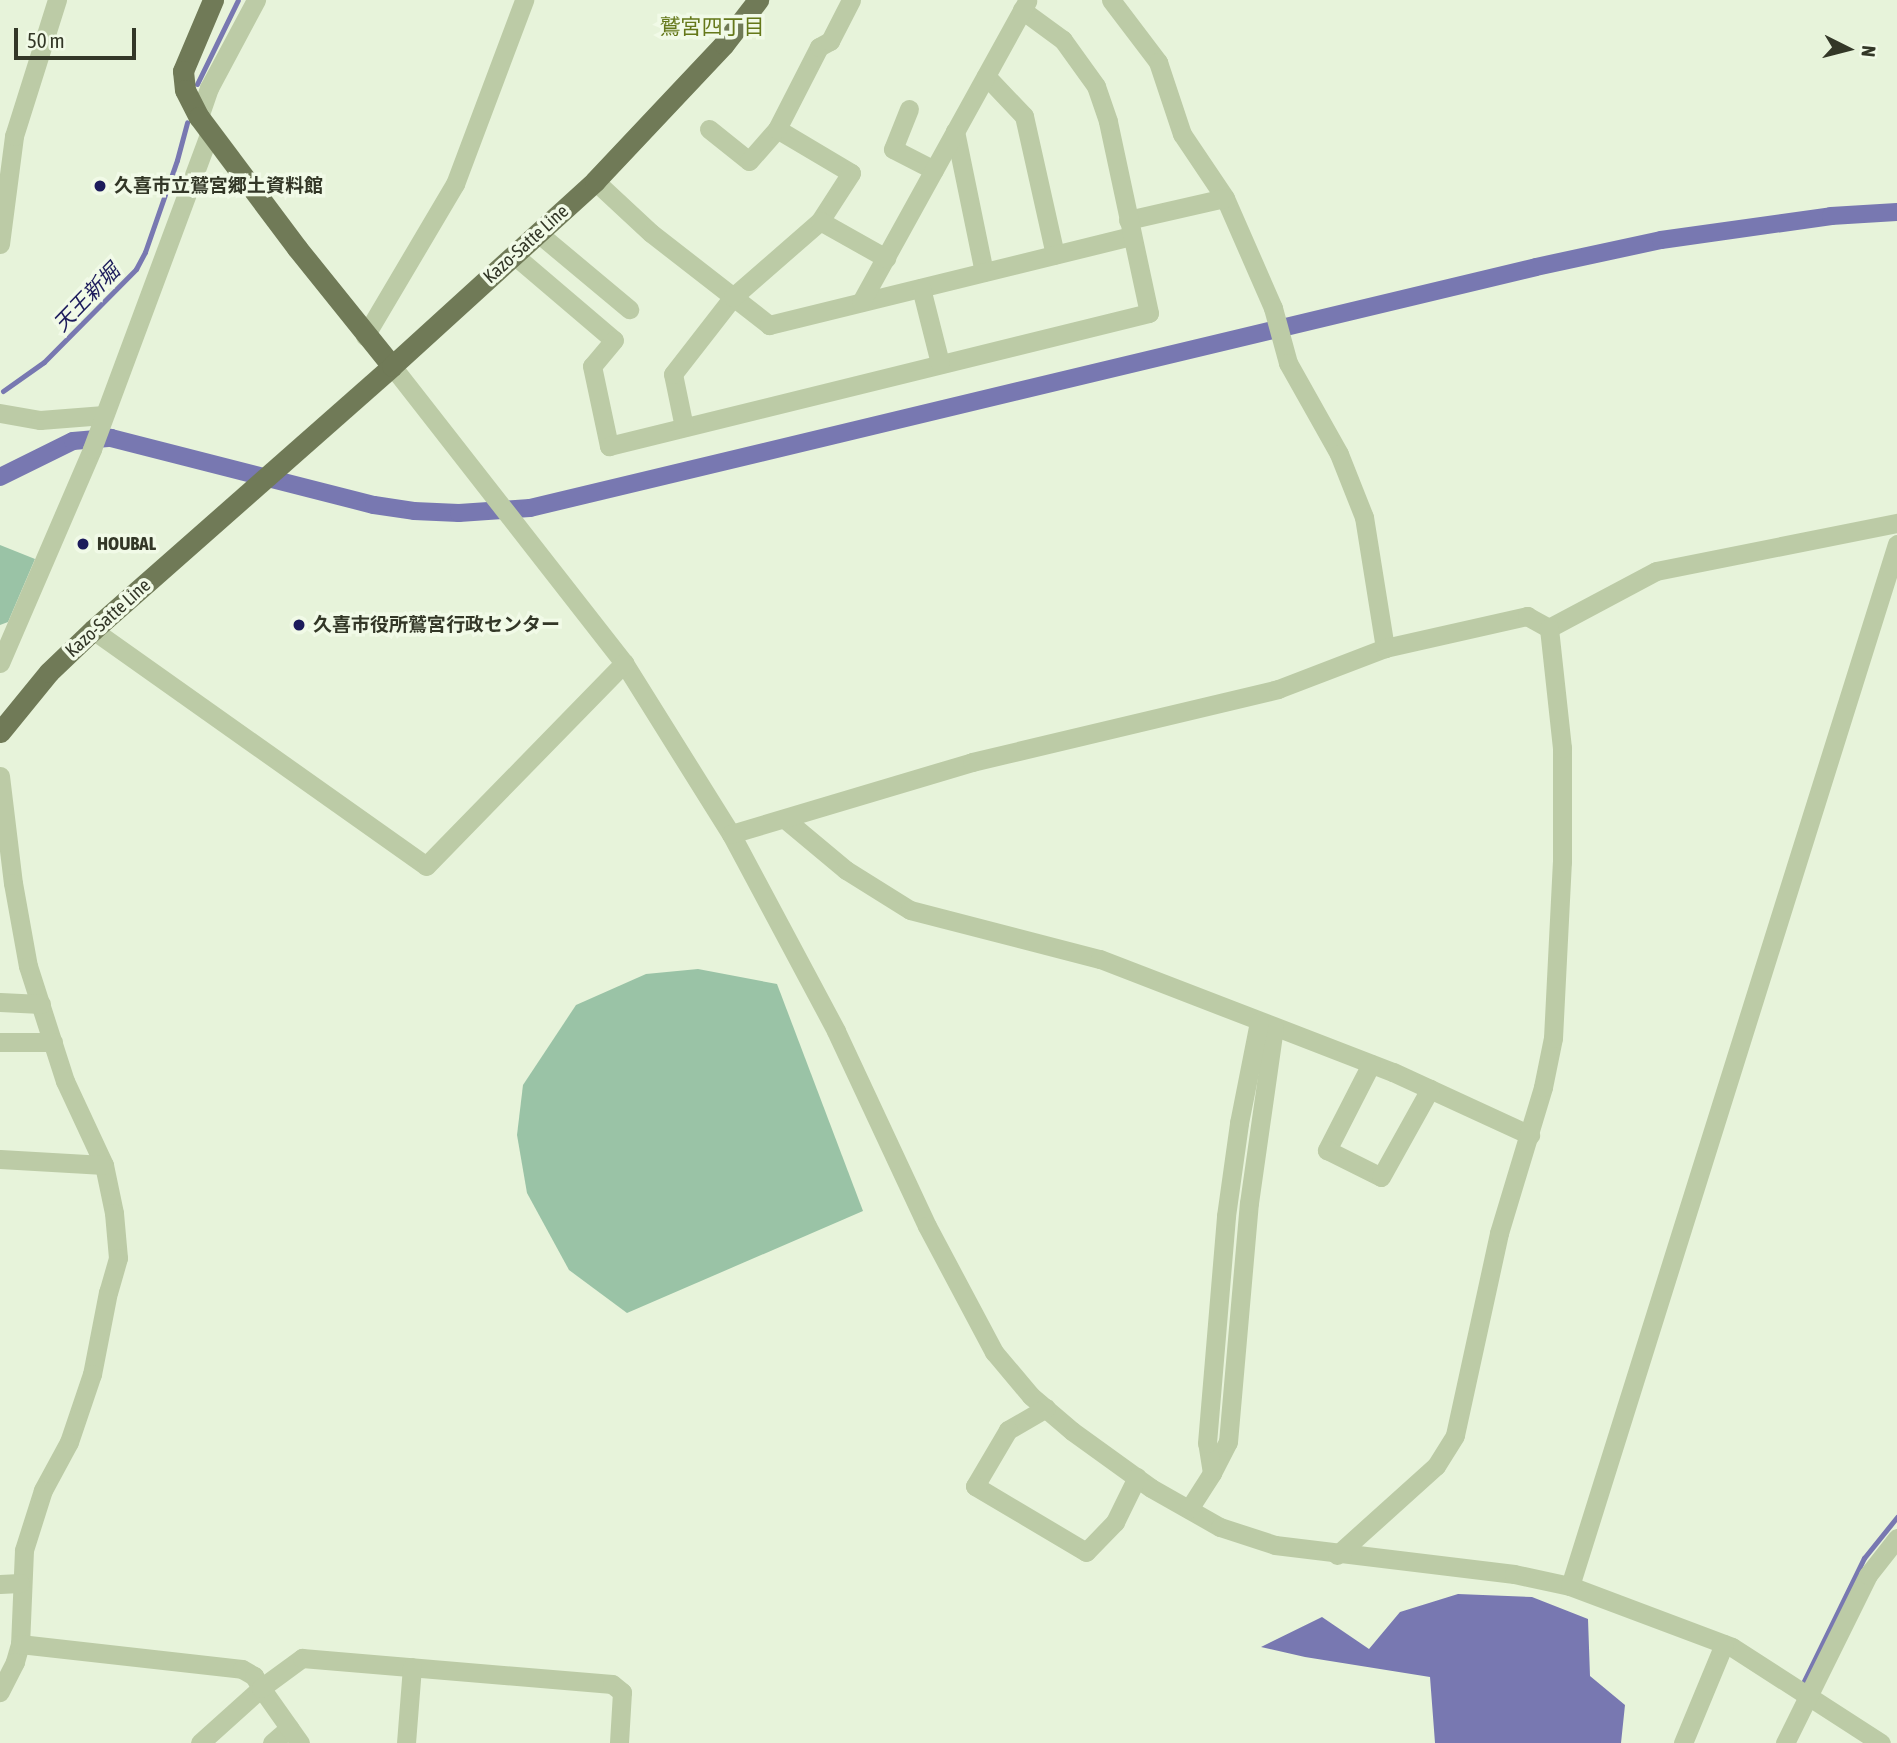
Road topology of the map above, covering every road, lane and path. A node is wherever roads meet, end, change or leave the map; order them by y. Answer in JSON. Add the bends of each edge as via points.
{"nodes":[{"id":1,"x":57,"y":0,"type":"edge"},
{"id":2,"x":213,"y":0,"type":"edge"},
{"id":3,"x":256,"y":0,"type":"edge"},
{"id":4,"x":524,"y":0,"type":"edge"},
{"id":5,"x":758,"y":0,"type":"edge"},
{"id":6,"x":851,"y":0,"type":"edge"},
{"id":7,"x":1111,"y":0,"type":"edge"},
{"id":8,"x":1024,"y":5,"type":"edge"},
{"id":9,"x":986,"y":76,"type":"junction"},
{"id":10,"x":909,"y":108,"type":"dead end"},
{"id":11,"x":205,"y":125,"type":"junction"},
{"id":12,"x":709,"y":129,"type":"dead end"},
{"id":13,"x":777,"y":129,"type":"junction"},
{"id":14,"x":956,"y":131,"type":"junction"},
{"id":15,"x":7,"y":136,"type":"edge"},
{"id":16,"x":934,"y":170,"type":"junction"},
{"id":17,"x":595,"y":181,"type":"junction"},
{"id":18,"x":1225,"y":198,"type":"junction"},
{"id":19,"x":820,"y":221,"type":"junction"},
{"id":20,"x":1129,"y":228,"type":"junction"},
{"id":21,"x":538,"y":233,"type":"junction"},
{"id":22,"x":0,"y":244,"type":"edge"},
{"id":23,"x":514,"y":255,"type":"junction"},
{"id":24,"x":1055,"y":255,"type":"junction"},
{"id":25,"x":886,"y":258,"type":"junction"},
{"id":26,"x":984,"y":272,"type":"junction"},
{"id":27,"x":920,"y":288,"type":"junction"},
{"id":28,"x":733,"y":298,"type":"junction"},
{"id":29,"x":861,"y":302,"type":"junction"},
{"id":30,"x":629,"y":309,"type":"dead end"},
{"id":31,"x":365,"y":336,"type":"junction"},
{"id":32,"x":940,"y":363,"type":"junction"},
{"id":33,"x":392,"y":366,"type":"junction"},
{"id":34,"x":0,"y":413,"type":"edge"},
{"id":35,"x":102,"y":421,"type":"junction"},
{"id":36,"x":684,"y":427,"type":"junction"},
{"id":37,"x":1897,"y":523,"type":"edge"},
{"id":38,"x":1897,"y":544,"type":"edge"},
{"id":39,"x":1549,"y":628,"type":"junction"},
{"id":40,"x":93,"y":630,"type":"junction"},
{"id":41,"x":4,"y":644,"type":"edge"},
{"id":42,"x":1385,"y":648,"type":"junction"},
{"id":43,"x":0,"y":663,"type":"edge"},
{"id":44,"x":624,"y":663,"type":"junction"},
{"id":45,"x":0,"y":732,"type":"edge"},
{"id":46,"x":0,"y":776,"type":"edge"},
{"id":47,"x":786,"y":820,"type":"junction"},
{"id":48,"x":731,"y":834,"type":"junction"},
{"id":49,"x":0,"y":1003,"type":"edge"},
{"id":50,"x":41,"y":1004,"type":"junction"},
{"id":51,"x":1266,"y":1025,"type":"junction"},
{"id":52,"x":0,"y":1042,"type":"edge"},
{"id":53,"x":53,"y":1042,"type":"junction"},
{"id":54,"x":1371,"y":1064,"type":"junction"},
{"id":55,"x":1430,"y":1089,"type":"junction"},
{"id":56,"x":1530,"y":1135,"type":"junction"},
{"id":57,"x":0,"y":1159,"type":"edge"},
{"id":58,"x":104,"y":1165,"type":"junction"},
{"id":59,"x":1046,"y":1408,"type":"junction"},
{"id":60,"x":1212,"y":1473,"type":"junction"},
{"id":61,"x":1137,"y":1477,"type":"junction"},
{"id":62,"x":1189,"y":1509,"type":"junction"},
{"id":63,"x":1897,"y":1538,"type":"edge"},
{"id":64,"x":1337,"y":1555,"type":"junction"},
{"id":65,"x":20,"y":1583,"type":"junction"},
{"id":66,"x":0,"y":1584,"type":"edge"},
{"id":67,"x":1570,"y":1586,"type":"junction"},
{"id":68,"x":20,"y":1644,"type":"junction"},
{"id":69,"x":1724,"y":1644,"type":"junction"},
{"id":70,"x":412,"y":1667,"type":"junction"},
{"id":71,"x":261,"y":1688,"type":"junction"},
{"id":72,"x":0,"y":1692,"type":"edge"},
{"id":73,"x":1801,"y":1693,"type":"junction"},
{"id":74,"x":295,"y":1735,"type":"edge"},
{"id":75,"x":200,"y":1743,"type":"edge"},
{"id":76,"x":272,"y":1743,"type":"edge"},
{"id":77,"x":406,"y":1743,"type":"edge"},
{"id":78,"x":619,"y":1743,"type":"edge"},
{"id":79,"x":1683,"y":1743,"type":"edge"},
{"id":80,"x":1785,"y":1743,"type":"edge"},
{"id":81,"x":1881,"y":1743,"type":"edge"}],
"edges":[{"from":1,"to":15,"type":"street"},
{"from":2,"to":11,"type":"main road","via":[[182,83]]},
{"from":3,"to":11,"type":"street","via":[[209,88]]},
{"from":4,"to":31,"type":"street","via":[[455,184]]},
{"from":5,"to":17,"type":"main road","name":"Kazo-Satte Line"},
{"from":6,"to":13,"type":"street","via":[[830,41],[819,47]]},
{"from":7,"to":18,"type":"street","via":[[1158,62],[1182,134]]},
{"from":8,"to":9,"type":"street"},
{"from":8,"to":20,"type":"street","via":[[1063,40],[1096,86],[1108,121]]},
{"from":9,"to":14,"type":"street"},
{"from":9,"to":24,"type":"street","via":[[1024,116]]},
{"from":10,"to":16,"type":"street","via":[[893,149]]},
{"from":11,"to":31,"type":"main road"},
{"from":11,"to":35,"type":"street"},
{"from":12,"to":13,"type":"street","via":[[749,161]]},
{"from":13,"to":19,"type":"street","via":[[851,173]]},
{"from":14,"to":16,"type":"street"},
{"from":14,"to":26,"type":"street"},
{"from":15,"to":22,"type":"street"},
{"from":16,"to":25,"type":"street"},
{"from":17,"to":21,"type":"main road","name":"Kazo-Satte Line"},
{"from":17,"to":28,"type":"street"},
{"from":18,"to":20,"type":"street"},
{"from":18,"to":42,"type":"street","via":[[1273,308],[1288,363],[1339,454],[1363,517]]},
{"from":19,"to":25,"type":"street"},
{"from":19,"to":28,"type":"street"},
{"from":20,"to":24,"type":"street"},
{"from":20,"to":32,"type":"street","via":[[1149,313]]},
{"from":21,"to":23,"type":"main road","name":"Kazo-Satte Line"},
{"from":21,"to":30,"type":"street"},
{"from":23,"to":33,"type":"main road","name":"Kazo-Satte Line"},
{"from":23,"to":36,"type":"street","via":[[614,340],[592,366],[608,446]]},
{"from":24,"to":26,"type":"street"},
{"from":25,"to":29,"type":"street"},
{"from":26,"to":27,"type":"street"},
{"from":27,"to":29,"type":"street"},
{"from":27,"to":32,"type":"street"},
{"from":28,"to":29,"type":"street","via":[[769,325]]},
{"from":28,"to":36,"type":"street","via":[[673,374]]},
{"from":31,"to":33,"type":"main road"},
{"from":32,"to":36,"type":"street"},
{"from":33,"to":40,"type":"main road","name":"Kazo-Satte Line"},
{"from":33,"to":44,"type":"street"},
{"from":34,"to":35,"type":"street","via":[[40,420]]},
{"from":35,"to":41,"type":"street"},
{"from":37,"to":39,"type":"street","via":[[1657,571]]},
{"from":38,"to":67,"type":"street"},
{"from":39,"to":42,"type":"street","via":[[1527,616]]},
{"from":39,"to":56,"type":"street","via":[[1562,748],[1562,862],[1552,1038]]},
{"from":40,"to":44,"type":"street","via":[[426,866]]},
{"from":40,"to":45,"type":"main road","name":"Kazo-Satte Line","via":[[49,672]]},
{"from":41,"to":43,"type":"street"},
{"from":42,"to":47,"type":"street","via":[[1278,689],[972,762]]},
{"from":44,"to":48,"type":"street"},
{"from":46,"to":50,"type":"street","via":[[13,883],[28,966]]},
{"from":47,"to":48,"type":"street"},
{"from":47,"to":51,"type":"street","via":[[846,870],[909,910],[1100,959]]},
{"from":48,"to":59,"type":"street","via":[[836,1031],[927,1226],[994,1352]]},
{"from":49,"to":50,"type":"street"},
{"from":50,"to":53,"type":"street"},
{"from":51,"to":54,"type":"street"},
{"from":51,"to":60,"type":"street","via":[[1228,1442]]},
{"from":51,"to":60,"type":"street","via":[[1239,1123],[1226,1216],[1207,1443]]},
{"from":52,"to":53,"type":"street"},
{"from":53,"to":58,"type":"street","via":[[65,1081]]},
{"from":54,"to":55,"type":"street"},
{"from":54,"to":55,"type":"street","via":[[1327,1150],[1381,1177]]},
{"from":55,"to":56,"type":"street"},
{"from":56,"to":64,"type":"street","via":[[1499,1233],[1455,1435],[1436,1466]]},
{"from":57,"to":58,"type":"street"},
{"from":58,"to":65,"type":"street","via":[[118,1258],[92,1374],[69,1442],[43,1490],[24,1550]]},
{"from":59,"to":61,"type":"street"},
{"from":59,"to":61,"type":"street","via":[[1008,1430],[975,1486],[1086,1552],[1115,1522]]},
{"from":60,"to":62,"type":"street"},
{"from":61,"to":62,"type":"street"},
{"from":62,"to":64,"type":"street","via":[[1220,1527],[1275,1545]]},
{"from":63,"to":73,"type":"street","via":[[1868,1575]]},
{"from":64,"to":67,"type":"street","via":[[1514,1574]]},
{"from":65,"to":66,"type":"street"},
{"from":65,"to":68,"type":"street"},
{"from":67,"to":69,"type":"street"},
{"from":68,"to":71,"type":"street","via":[[242,1669],[254,1676]]},
{"from":68,"to":72,"type":"street"},
{"from":69,"to":73,"type":"street"},
{"from":69,"to":79,"type":"street"},
{"from":70,"to":71,"type":"street","via":[[302,1658]]},
{"from":70,"to":77,"type":"street"},
{"from":70,"to":78,"type":"street","via":[[612,1684],[622,1692]]},
{"from":71,"to":74,"type":"street"},
{"from":71,"to":75,"type":"street"},
{"from":73,"to":80,"type":"street"},
{"from":73,"to":81,"type":"street"},
{"from":74,"to":76,"type":"street"}]}
